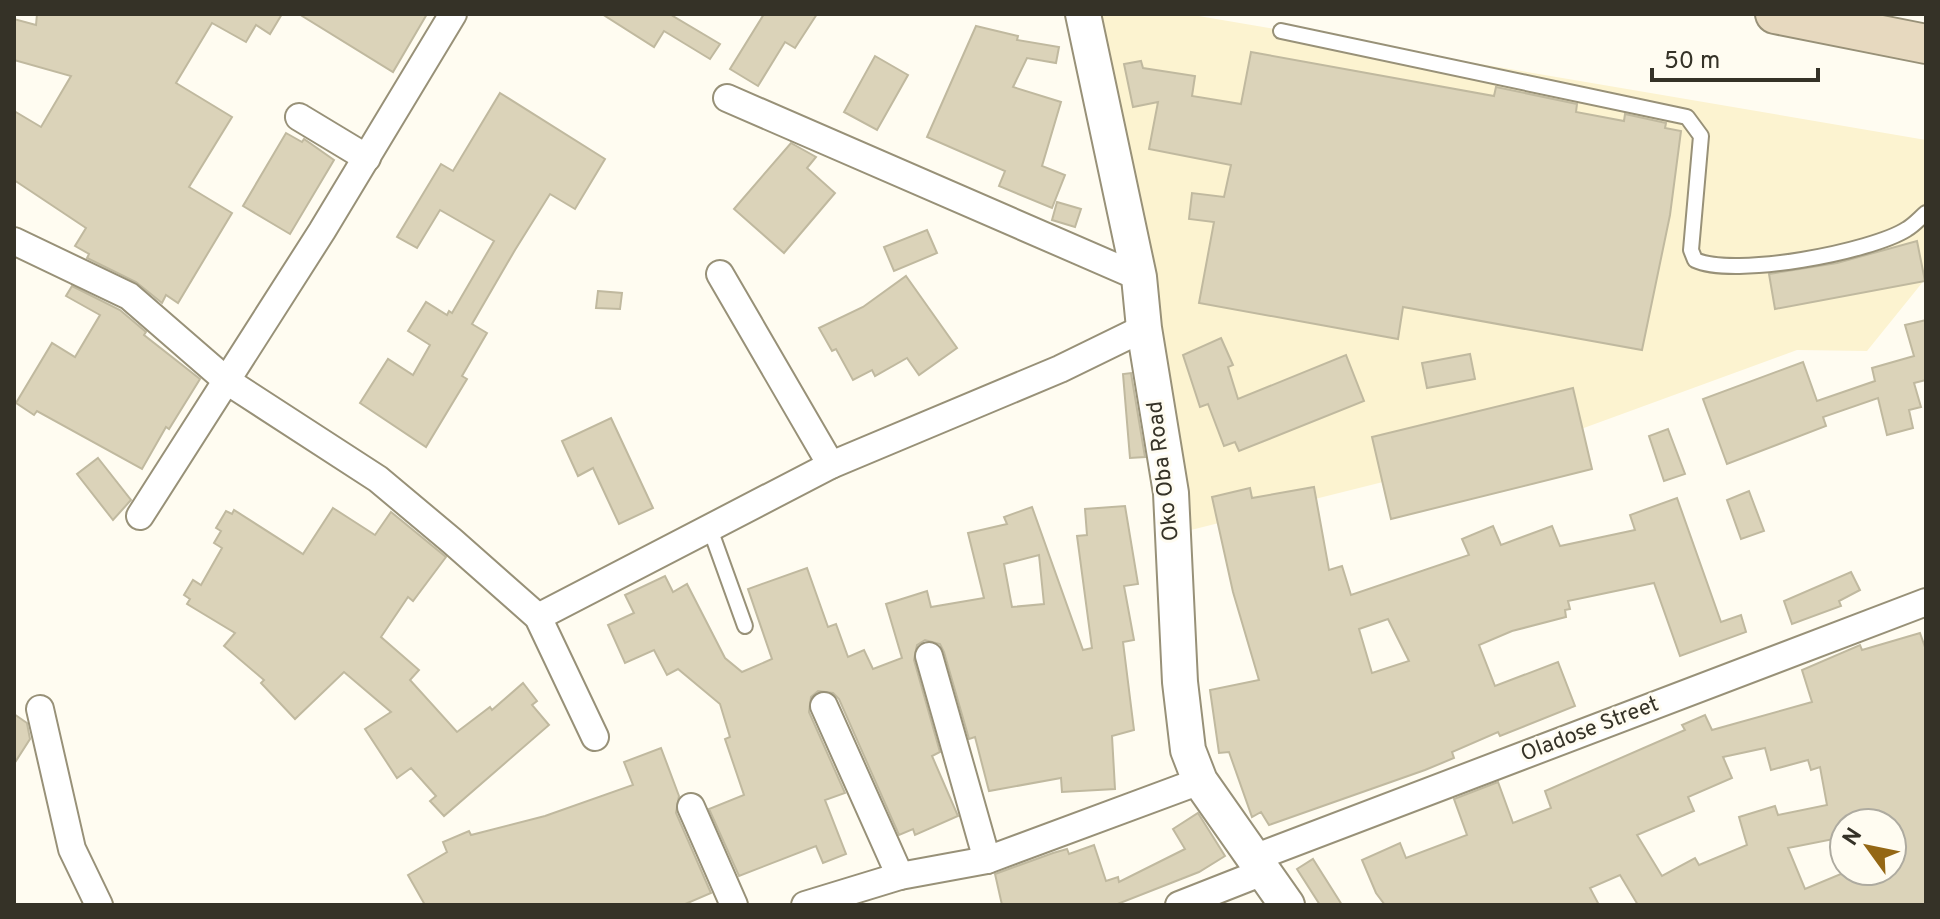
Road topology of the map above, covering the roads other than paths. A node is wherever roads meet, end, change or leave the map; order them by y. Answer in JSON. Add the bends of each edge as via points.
{"nodes":[{"id":1,"x":453,"y":14,"type":"edge"},
{"id":2,"x":1083,"y":14,"type":"edge"},
{"id":3,"x":1775,"y":14,"type":"edge"},
{"id":4,"x":1281,"y":31,"type":"dead end"},
{"id":5,"x":1926,"y":44,"type":"edge"},
{"id":6,"x":727,"y":98,"type":"dead end"},
{"id":7,"x":299,"y":117,"type":"dead end"},
{"id":8,"x":367,"y":158,"type":"junction"},
{"id":9,"x":1926,"y":213,"type":"edge"},
{"id":10,"x":14,"y":241,"type":"edge"},
{"id":11,"x":720,"y":274,"type":"dead end"},
{"id":12,"x":1139,"y":277,"type":"junction"},
{"id":13,"x":1144,"y":328,"type":"junction"},
{"id":14,"x":227,"y":381,"type":"junction"},
{"id":15,"x":831,"y":465,"type":"junction"},
{"id":16,"x":140,"y":516,"type":"dead end"},
{"id":17,"x":709,"y":526,"type":"junction"},
{"id":18,"x":1926,"y":602,"type":"edge"},
{"id":19,"x":538,"y":617,"type":"junction"},
{"id":20,"x":745,"y":626,"type":"dead end"},
{"id":21,"x":929,"y":656,"type":"dead end"},
{"id":22,"x":824,"y":706,"type":"dead end"},
{"id":23,"x":40,"y":709,"type":"dead end"},
{"id":24,"x":595,"y":737,"type":"dead end"},
{"id":25,"x":1200,"y":781,"type":"junction"},
{"id":26,"x":691,"y":807,"type":"dead end"},
{"id":27,"x":987,"y":860,"type":"junction"},
{"id":28,"x":1259,"y":865,"type":"junction"},
{"id":29,"x":900,"y":876,"type":"junction"},
{"id":30,"x":99,"y":905,"type":"edge"},
{"id":31,"x":734,"y":905,"type":"edge"},
{"id":32,"x":805,"y":905,"type":"edge"},
{"id":33,"x":1179,"y":905,"type":"edge"},
{"id":34,"x":1287,"y":905,"type":"edge"}],
"edges":[{"from":1,"to":8,"type":"street"},
{"from":2,"to":12,"type":"street","name":"Oko Oba Road"},
{"from":3,"to":5,"type":"main road"},
{"from":4,"to":9,"type":"lane","via":[[1687,117],[1701,136],[1691,250],[1695,260],[1708,266],[1762,267],[1837,253],[1906,230]]},
{"from":6,"to":12,"type":"street"},
{"from":7,"to":8,"type":"street"},
{"from":8,"to":14,"type":"street"},
{"from":10,"to":14,"type":"street","via":[[129,296]]},
{"from":11,"to":15,"type":"street"},
{"from":12,"to":13,"type":"street","name":"Oko Oba Road"},
{"from":13,"to":15,"type":"street"},
{"from":13,"to":25,"type":"street","name":"Oko Oba Road","via":[[1171,493],[1188,750]]},
{"from":14,"to":16,"type":"street"},
{"from":14,"to":19,"type":"street","via":[[378,479]]},
{"from":15,"to":17,"type":"street"},
{"from":17,"to":19,"type":"street"},
{"from":17,"to":20,"type":"lane"},
{"from":18,"to":28,"type":"street","name":"Oladose Street"},
{"from":19,"to":24,"type":"street"},
{"from":21,"to":27,"type":"street"},
{"from":22,"to":29,"type":"street"},
{"from":23,"to":30,"type":"street","via":[[72,849]]},
{"from":25,"to":27,"type":"street"},
{"from":25,"to":28,"type":"street","name":"Oko Oba Road"},
{"from":26,"to":31,"type":"street"},
{"from":27,"to":29,"type":"street"},
{"from":28,"to":33,"type":"street","name":"Oladose Street"},
{"from":28,"to":34,"type":"street","name":"Oko Oba Road"},
{"from":29,"to":32,"type":"street"}]}
